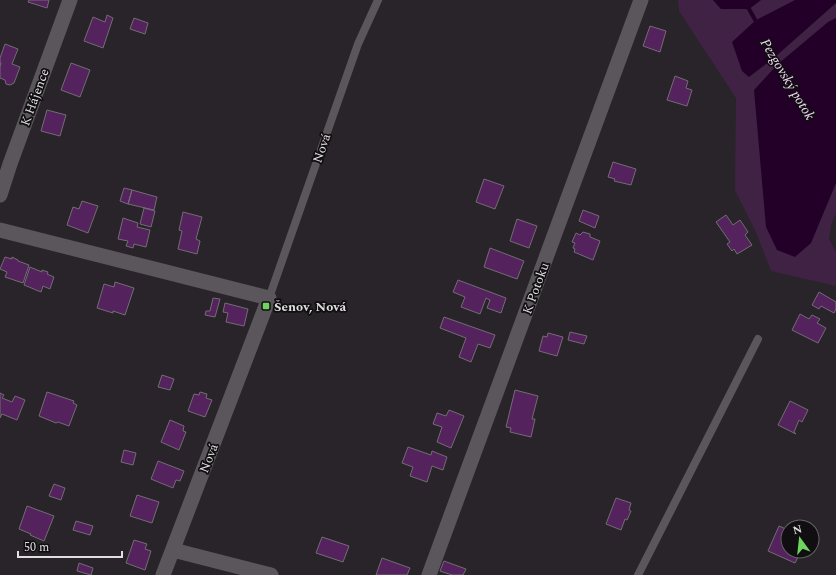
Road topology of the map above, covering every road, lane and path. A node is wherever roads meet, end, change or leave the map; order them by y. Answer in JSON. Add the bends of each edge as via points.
{"nodes":[{"id":1,"x":70,"y":0,"type":"edge"},
{"id":2,"x":378,"y":0,"type":"edge"},
{"id":3,"x":641,"y":0,"type":"edge"},
{"id":4,"x":0,"y":195,"type":"edge"},
{"id":5,"x":0,"y":230,"type":"edge"},
{"id":6,"x":268,"y":298,"type":"junction"},
{"id":7,"x":758,"y":339,"type":"dead end"},
{"id":8,"x":173,"y":550,"type":"junction"},
{"id":9,"x":163,"y":575,"type":"edge"},
{"id":10,"x":271,"y":575,"type":"edge"},
{"id":11,"x":429,"y":575,"type":"edge"},
{"id":12,"x":638,"y":575,"type":"edge"}],
"edges":[{"from":1,"to":4,"type":"street","name":"K Hájence"},
{"from":2,"to":6,"type":"lane","name":"Nová","via":[[358,44]]},
{"from":3,"to":11,"type":"street","name":"K Potoku"},
{"from":5,"to":6,"type":"street"},
{"from":6,"to":8,"type":"street","name":"Nová"},
{"from":7,"to":12,"type":"lane"},
{"from":8,"to":9,"type":"street","name":"Nová"},
{"from":8,"to":10,"type":"street"}]}
